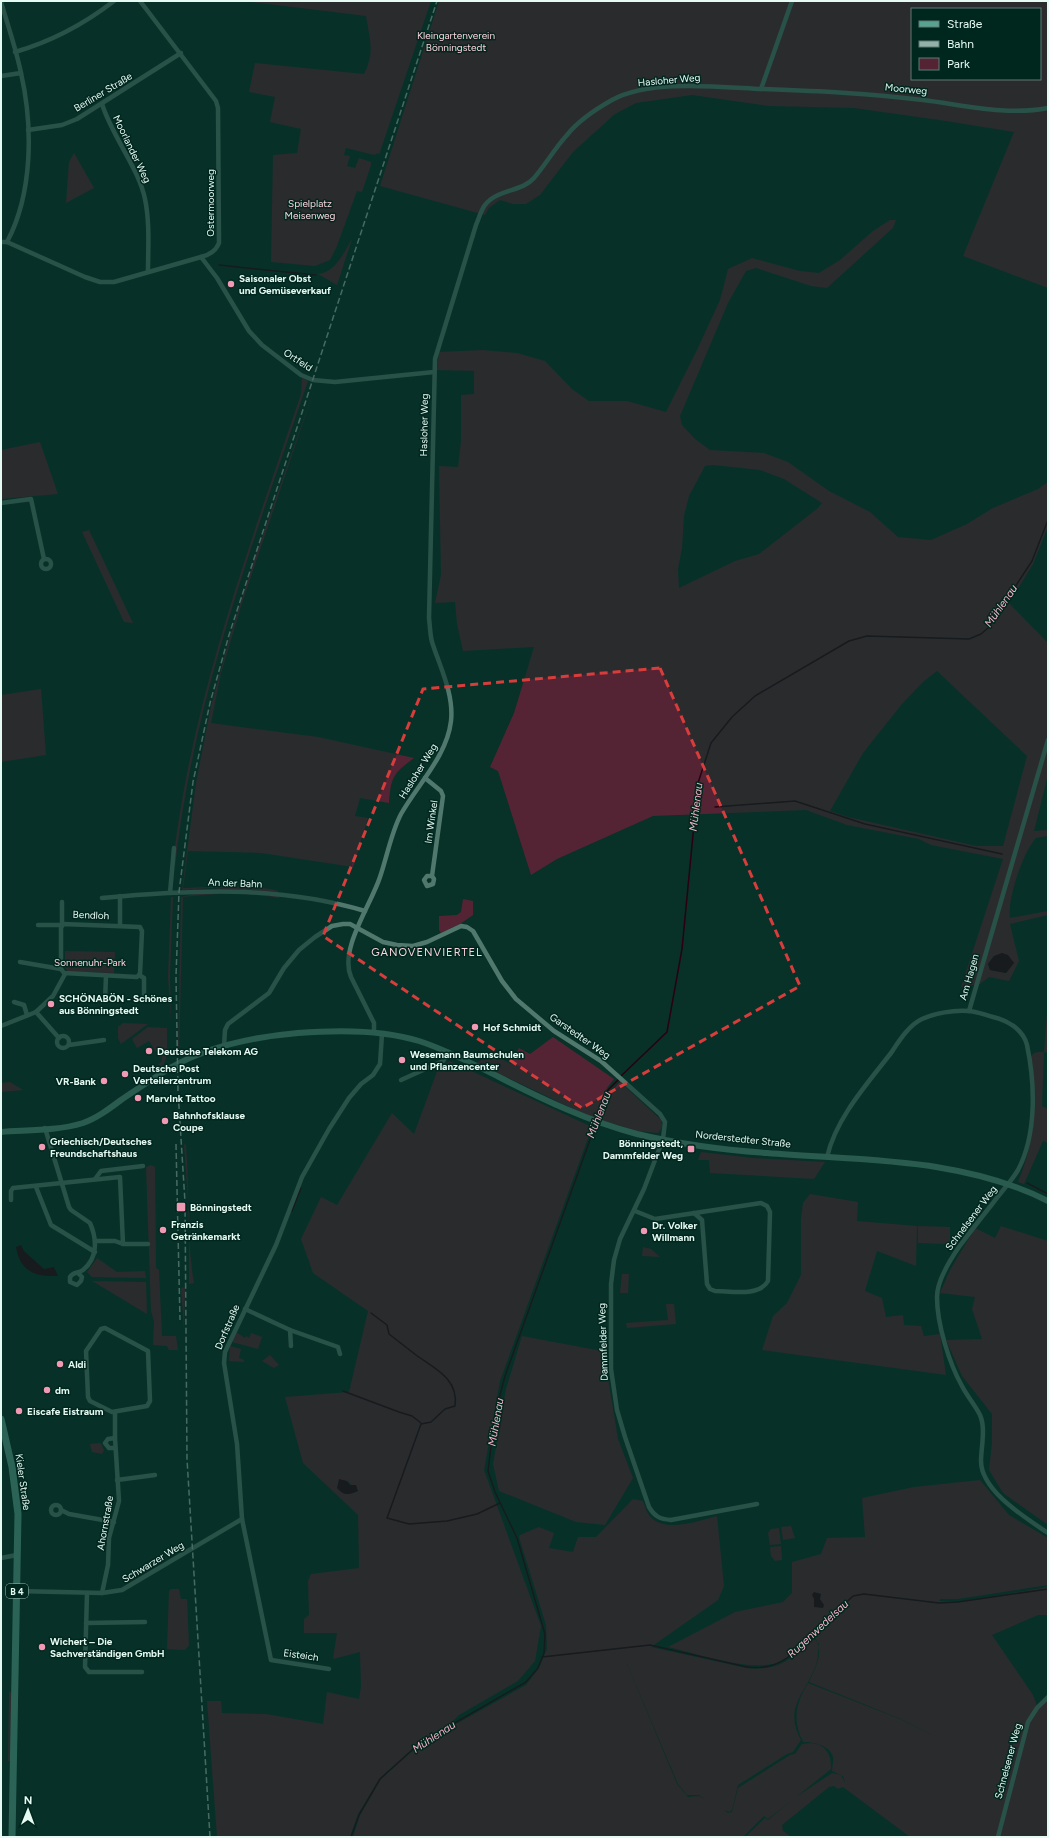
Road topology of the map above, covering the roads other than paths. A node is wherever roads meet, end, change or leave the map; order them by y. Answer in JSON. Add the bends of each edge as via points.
{"nodes":[{"id":1,"x":114,"y":1,"type":"edge"},
{"id":2,"x":140,"y":1,"type":"edge"},
{"id":3,"x":792,"y":1,"type":"edge"},
{"id":4,"x":1,"y":2,"type":"edge"},
{"id":5,"x":15,"y":52,"type":"junction"},
{"id":6,"x":181,"y":54,"type":"junction"},
{"id":7,"x":21,"y":73,"type":"junction"},
{"id":8,"x":1,"y":76,"type":"edge"},
{"id":9,"x":762,"y":89,"type":"junction"},
{"id":10,"x":102,"y":104,"type":"junction"},
{"id":11,"x":1048,"y":108,"type":"edge"},
{"id":12,"x":28,"y":130,"type":"junction"},
{"id":13,"x":1,"y":242,"type":"edge"},
{"id":14,"x":7,"y":242,"type":"junction"},
{"id":15,"x":201,"y":257,"type":"junction"},
{"id":16,"x":148,"y":272,"type":"junction"},
{"id":17,"x":434,"y":372,"type":"junction"},
{"id":18,"x":1,"y":503,"type":"edge"},
{"id":19,"x":44,"y":559,"type":"dead end"},
{"id":20,"x":1048,"y":740,"type":"edge"},
{"id":21,"x":425,"y":778,"type":"junction"},
{"id":22,"x":174,"y":848,"type":"dead end"},
{"id":23,"x":432,"y":876,"type":"dead end"},
{"id":24,"x":170,"y":893,"type":"junction"},
{"id":25,"x":120,"y":896,"type":"junction"},
{"id":26,"x":102,"y":898,"type":"dead end"},
{"id":27,"x":62,"y":902,"type":"dead end"},
{"id":28,"x":365,"y":911,"type":"junction"},
{"id":29,"x":38,"y":925,"type":"dead end"},
{"id":30,"x":62,"y":925,"type":"junction"},
{"id":31,"x":120,"y":925,"type":"junction"},
{"id":32,"x":358,"y":928,"type":"junction"},
{"id":33,"x":20,"y":962,"type":"dead end"},
{"id":34,"x":61,"y":969,"type":"junction"},
{"id":35,"x":66,"y":974,"type":"junction"},
{"id":36,"x":140,"y":975,"type":"junction"},
{"id":37,"x":106,"y":976,"type":"junction"},
{"id":38,"x":144,"y":999,"type":"dead end"},
{"id":39,"x":105,"y":1001,"type":"dead end"},
{"id":40,"x":14,"y":1002,"type":"dead end"},
{"id":41,"x":969,"y":1011,"type":"junction"},
{"id":42,"x":36,"y":1012,"type":"junction"},
{"id":43,"x":27,"y":1015,"type":"junction"},
{"id":44,"x":1,"y":1026,"type":"edge"},
{"id":45,"x":374,"y":1034,"type":"junction"},
{"id":46,"x":382,"y":1034,"type":"junction"},
{"id":47,"x":59,"y":1038,"type":"junction"},
{"id":48,"x":104,"y":1040,"type":"dead end"},
{"id":49,"x":69,"y":1045,"type":"junction"},
{"id":50,"x":224,"y":1046,"type":"junction"},
{"id":51,"x":449,"y":1052,"type":"junction"},
{"id":52,"x":401,"y":1080,"type":"dead end"},
{"id":53,"x":45,"y":1128,"type":"junction"},
{"id":54,"x":1,"y":1132,"type":"edge"},
{"id":55,"x":663,"y":1139,"type":"junction"},
{"id":56,"x":827,"y":1157,"type":"junction"},
{"id":57,"x":143,"y":1166,"type":"dead end"},
{"id":58,"x":95,"y":1179,"type":"junction"},
{"id":59,"x":1009,"y":1183,"type":"junction"},
{"id":60,"x":63,"y":1184,"type":"junction"},
{"id":61,"x":36,"y":1187,"type":"junction"},
{"id":62,"x":11,"y":1200,"type":"dead end"},
{"id":63,"x":1048,"y":1201,"type":"edge"},
{"id":64,"x":635,"y":1211,"type":"junction"},
{"id":65,"x":694,"y":1213,"type":"junction"},
{"id":66,"x":95,"y":1241,"type":"junction"},
{"id":67,"x":123,"y":1244,"type":"junction"},
{"id":68,"x":148,"y":1244,"type":"dead end"},
{"id":69,"x":94,"y":1252,"type":"junction"},
{"id":70,"x":78,"y":1273,"type":"dead end"},
{"id":71,"x":244,"y":1309,"type":"junction"},
{"id":72,"x":290,"y":1330,"type":"junction"},
{"id":73,"x":291,"y":1346,"type":"dead end"},
{"id":74,"x":340,"y":1354,"type":"dead end"},
{"id":75,"x":115,"y":1412,"type":"junction"},
{"id":76,"x":1,"y":1419,"type":"edge"},
{"id":77,"x":115,"y":1438,"type":"junction"},
{"id":78,"x":114,"y":1448,"type":"junction"},
{"id":79,"x":155,"y":1475,"type":"dead end"},
{"id":80,"x":117,"y":1480,"type":"junction"},
{"id":81,"x":757,"y":1504,"type":"dead end"},
{"id":82,"x":61,"y":1510,"type":"dead end"},
{"id":83,"x":242,"y":1518,"type":"junction"},
{"id":84,"x":114,"y":1522,"type":"junction"},
{"id":85,"x":1048,"y":1533,"type":"edge"},
{"id":86,"x":17,"y":1556,"type":"junction"},
{"id":87,"x":1,"y":1558,"type":"edge"},
{"id":88,"x":17,"y":1591,"type":"junction"},
{"id":89,"x":87,"y":1593,"type":"junction"},
{"id":90,"x":102,"y":1593,"type":"junction"},
{"id":91,"x":145,"y":1622,"type":"dead end"},
{"id":92,"x":86,"y":1623,"type":"junction"},
{"id":93,"x":271,"y":1660,"type":"joint"},
{"id":94,"x":329,"y":1669,"type":"dead end"},
{"id":95,"x":142,"y":1672,"type":"dead end"},
{"id":96,"x":1048,"y":1696,"type":"edge"},
{"id":97,"x":12,"y":1837,"type":"edge"},
{"id":98,"x":998,"y":1837,"type":"edge"}],
"edges":[{"from":1,"to":5,"type":"street","via":[[64,34]]},
{"from":2,"to":6,"type":"street","name":"Ostermoorweg"},
{"from":3,"to":9,"type":"street"},
{"from":4,"to":5,"type":"street"},
{"from":5,"to":7,"type":"street"},
{"from":6,"to":10,"type":"street","name":"Berliner Straße"},
{"from":6,"to":15,"type":"street","name":"Ostermoorweg","via":[[216,101],[218,108],[219,243],[209,255]]},
{"from":7,"to":8,"type":"street"},
{"from":7,"to":12,"type":"street"},
{"from":9,"to":11,"type":"street","name":"Moorweg","via":[[900,97],[1013,112]]},
{"from":9,"to":17,"type":"street","name":"Hasloher Weg","via":[[685,86],[642,90],[613,99],[567,134],[548,163],[532,180],[514,190],[496,195],[486,204],[476,225],[436,350]]},
{"from":10,"to":12,"type":"street","name":"Berliner Straße","via":[[62,125]]},
{"from":10,"to":16,"type":"street","name":"Moorlander Weg","via":[[145,198]]},
{"from":12,"to":14,"type":"street","via":[[24,188],[14,229]]},
{"from":13,"to":14,"type":"street","name":"Ostermoorweg"},
{"from":14,"to":16,"type":"street","name":"Ostermoorweg","via":[[85,278],[100,282],[114,282]]},
{"from":15,"to":16,"type":"street","name":"Ostermoorweg"},
{"from":15,"to":17,"type":"street","name":"Ortfeld","via":[[249,331],[262,345],[301,375],[313,380],[335,382]]},
{"from":17,"to":21,"type":"street","name":"Hasloher Weg","via":[[429,618],[432,640],[450,694],[451,721],[445,744]]},
{"from":18,"to":19,"type":"street","via":[[31,499]]},
{"from":20,"to":41,"type":"street","name":"Am Hagen"},
{"from":21,"to":23,"type":"street","name":"Im Winkel","via":[[441,791],[443,796]]},
{"from":21,"to":28,"type":"street","name":"Hasloher Weg","via":[[400,815],[380,879]]},
{"from":22,"to":24,"type":"street"},
{"from":24,"to":25,"type":"street","name":"An der Bahn"},
{"from":24,"to":28,"type":"street","name":"An der Bahn","via":[[249,891],[325,900]]},
{"from":25,"to":26,"type":"street","name":"An der Bahn"},
{"from":25,"to":31,"type":"street","name":"Bendloh"},
{"from":27,"to":30,"type":"street","name":"Bendloh"},
{"from":28,"to":32,"type":"street","name":"Hasloher Weg"},
{"from":29,"to":30,"type":"street","name":"Bendloh"},
{"from":30,"to":31,"type":"street","name":"Bendloh"},
{"from":30,"to":34,"type":"street","name":"Bendloh"},
{"from":31,"to":36,"type":"street","name":"Bendloh","via":[[142,929]]},
{"from":32,"to":45,"type":"street","name":"Hasloher Weg","via":[[350,950],[348,970],[374,1023]]},
{"from":32,"to":50,"type":"street","name":"Garstedter Weg","via":[[343,924],[332,926],[305,945],[289,961],[269,993],[228,1024]]},
{"from":32,"to":55,"type":"street","name":"Garstedter Weg","via":[[383,942],[413,946],[452,929],[467,927],[516,998],[554,1031],[601,1061],[664,1118]]},
{"from":33,"to":34,"type":"street"},
{"from":34,"to":35,"type":"street"},
{"from":35,"to":37,"type":"street"},
{"from":35,"to":42,"type":"street","via":[[53,996]]},
{"from":36,"to":37,"type":"street"},
{"from":36,"to":38,"type":"street","name":"Bendloh","via":[[144,978]]},
{"from":37,"to":39,"type":"street"},
{"from":40,"to":43,"type":"street","via":[[24,1005]]},
{"from":41,"to":56,"type":"street","name":"Am Hagen","via":[[934,1015],[920,1020],[908,1030],[846,1115],[830,1143]]},
{"from":41,"to":59,"type":"street","name":"Schnelsener Weg","via":[[1000,1018],[1018,1028],[1026,1041],[1033,1088],[1032,1118],[1024,1158]]},
{"from":42,"to":43,"type":"street"},
{"from":42,"to":47,"type":"street"},
{"from":43,"to":44,"type":"street"},
{"from":45,"to":46,"type":"main road","name":"Norderstedter Straße"},
{"from":45,"to":50,"type":"main road","name":"Norderstedter Straße","via":[[301,1032],[273,1035]]},
{"from":46,"to":51,"type":"main road","name":"Norderstedter Straße","via":[[418,1040]]},
{"from":46,"to":71,"type":"street","name":"Dorfstraße","via":[[380,1064],[374,1075],[361,1084],[349,1098],[304,1174],[276,1245]]},
{"from":47,"to":49,"type":"street","via":[[66,1037]]},
{"from":47,"to":49,"type":"street","via":[[59,1047],[65,1048]]},
{"from":48,"to":49,"type":"street"},
{"from":50,"to":53,"type":"main road","name":"Norderstedter Straße","via":[[183,1062],[161,1074],[93,1119],[73,1125]]},
{"from":51,"to":52,"type":"street","via":[[442,1061]]},
{"from":51,"to":55,"type":"main road","name":"Norderstedter Straße","via":[[587,1119]]},
{"from":53,"to":54,"type":"main road","name":"Norderstedter Straße"},
{"from":53,"to":60,"type":"street"},
{"from":55,"to":56,"type":"main road","name":"Norderstedter Straße","via":[[723,1148]]},
{"from":55,"to":64,"type":"street","name":"Dammfelder Weg"},
{"from":56,"to":59,"type":"main road","name":"Norderstedter Straße","via":[[912,1164]]},
{"from":57,"to":58,"type":"street","via":[[101,1170]]},
{"from":58,"to":60,"type":"street"},
{"from":58,"to":67,"type":"street","via":[[121,1176]]},
{"from":59,"to":63,"type":"main road","name":"Norderstedter Straße"},
{"from":59,"to":85,"type":"street","name":"Schnelsener Weg","via":[[975,1224],[954,1255],[943,1276],[936,1298],[941,1328],[950,1357],[962,1386],[981,1416],[982,1474],[1012,1508]]},
{"from":60,"to":61,"type":"street"},
{"from":60,"to":66,"type":"street","via":[[69,1207],[90,1223]]},
{"from":61,"to":62,"type":"street","via":[[13,1188]]},
{"from":61,"to":69,"type":"street","via":[[51,1225]]},
{"from":64,"to":65,"type":"street","via":[[655,1219]]},
{"from":64,"to":81,"type":"street","name":"Dammfelder Weg","via":[[620,1239],[613,1271],[610,1317],[611,1369],[617,1410],[649,1507],[654,1515],[672,1520]]},
{"from":65,"to":65,"type":"street","via":[[702,1220],[707,1284],[710,1289],[757,1291],[764,1288],[768,1281],[770,1212],[767,1206],[761,1203]]},
{"from":66,"to":67,"type":"street","via":[[115,1241]]},
{"from":66,"to":69,"type":"street"},
{"from":67,"to":68,"type":"street"},
{"from":69,"to":70,"type":"street","via":[[85,1268]]},
{"from":71,"to":72,"type":"street"},
{"from":71,"to":83,"type":"street","name":"Dorfstraße","via":[[224,1360],[237,1437]]},
{"from":72,"to":73,"type":"street"},
{"from":72,"to":74,"type":"street","via":[[338,1347]]},
{"from":75,"to":75,"type":"street","via":[[95,1404],[88,1397],[86,1351],[101,1329],[105,1328],[148,1351],[150,1401],[147,1406]]},
{"from":75,"to":77,"type":"street","name":"Ahornstraße"},
{"from":76,"to":86,"type":"main road","name":"Kieler Straße","number":"B 4","via":[[17,1494]]},
{"from":77,"to":78,"type":"street","name":"Ahornstraße"},
{"from":77,"to":78,"type":"street","name":"Ahornstraße","via":[[108,1439],[105,1443],[109,1448]]},
{"from":78,"to":80,"type":"street","name":"Ahornstraße"},
{"from":79,"to":80,"type":"street"},
{"from":80,"to":84,"type":"street","name":"Ahornstraße","via":[[118,1501]]},
{"from":82,"to":84,"type":"street","via":[[69,1514]]},
{"from":83,"to":90,"type":"street","name":"Schwarzer Weg","via":[[133,1585],[122,1590]]},
{"from":83,"to":93,"type":"street","name":"Dorfstraße"},
{"from":84,"to":90,"type":"street","name":"Ahornstraße","via":[[109,1538],[108,1565]]},
{"from":86,"to":87,"type":"street"},
{"from":86,"to":88,"type":"main road","name":"Kieler Straße","number":"B 4"},
{"from":88,"to":89,"type":"street","name":"Schwarzer Weg"},
{"from":88,"to":97,"type":"main road","name":"Kieler Straße","number":"B 4"},
{"from":89,"to":90,"type":"street","name":"Schwarzer Weg"},
{"from":89,"to":92,"type":"street"},
{"from":91,"to":92,"type":"street"},
{"from":92,"to":95,"type":"street","via":[[85,1667],[89,1672]]},
{"from":93,"to":94,"type":"street","name":"Eisteich"},
{"from":96,"to":98,"type":"street","name":"Schnelsener Weg","via":[[1028,1722]]}]}
